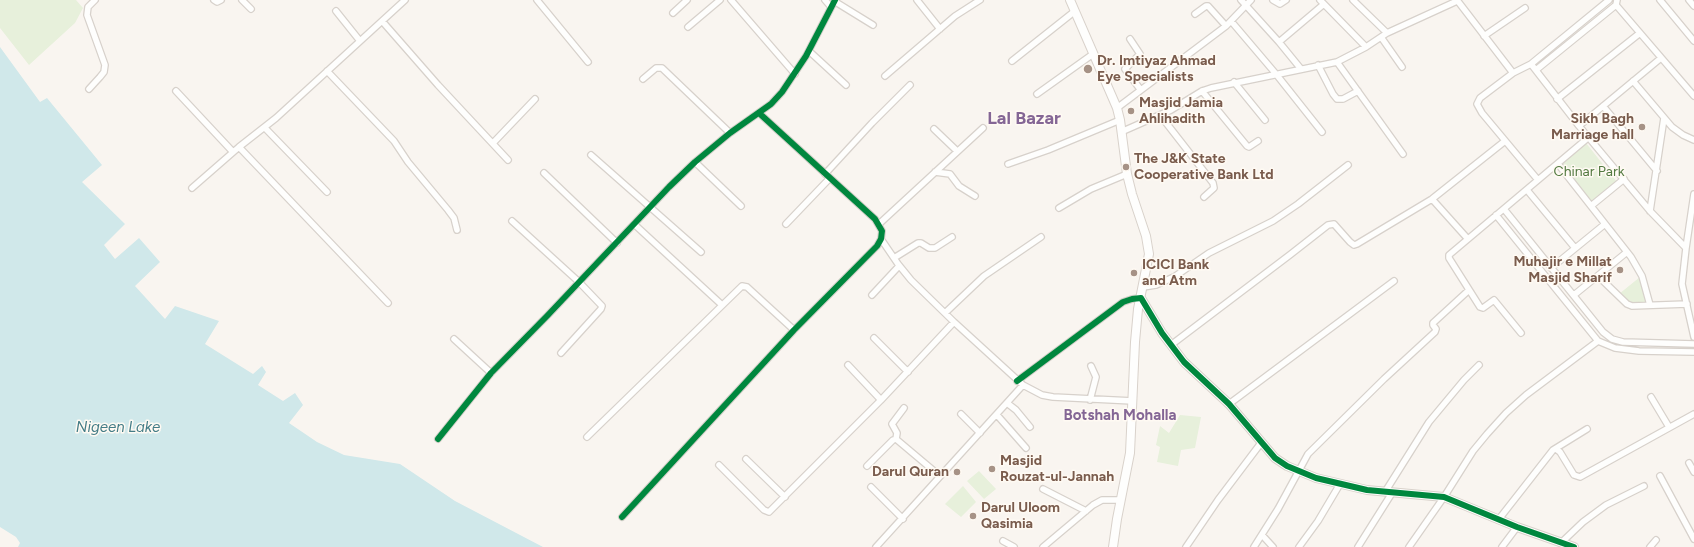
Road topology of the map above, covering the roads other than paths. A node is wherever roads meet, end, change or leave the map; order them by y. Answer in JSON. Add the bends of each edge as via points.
{"nodes":[{"id":1,"x":95,"y":0,"type":"edge"},
{"id":2,"x":214,"y":0,"type":"edge"},
{"id":3,"x":221,"y":0,"type":"edge"},
{"id":4,"x":242,"y":0,"type":"edge"},
{"id":5,"x":405,"y":0,"type":"edge"},
{"id":6,"x":537,"y":0,"type":"edge"},
{"id":7,"x":687,"y":0,"type":"edge"},
{"id":8,"x":720,"y":0,"type":"edge"},
{"id":9,"x":731,"y":0,"type":"edge"},
{"id":10,"x":824,"y":0,"type":"edge"},
{"id":11,"x":835,"y":0,"type":"edge"},
{"id":12,"x":917,"y":0,"type":"edge"},
{"id":13,"x":980,"y":0,"type":"edge"},
{"id":14,"x":1070,"y":0,"type":"edge"},
{"id":15,"x":1240,"y":0,"type":"edge"},
{"id":16,"x":1251,"y":0,"type":"edge"},
{"id":17,"x":1273,"y":0,"type":"edge"},
{"id":18,"x":1286,"y":0,"type":"edge"},
{"id":19,"x":1353,"y":0,"type":"edge"},
{"id":20,"x":1457,"y":0,"type":"edge"},
{"id":21,"x":1609,"y":0,"type":"edge"},
{"id":22,"x":1660,"y":0,"type":"edge"},
{"id":23,"x":1689,"y":0,"type":"edge"},
{"id":24,"x":1322,"y":2,"type":"edge"},
{"id":25,"x":1616,"y":2,"type":"edge"},
{"id":26,"x":1246,"y":6,"type":"junction"},
{"id":27,"x":1694,"y":6,"type":"edge"},
{"id":28,"x":831,"y":7,"type":"junction"},
{"id":29,"x":1524,"y":8,"type":"dead end"},
{"id":30,"x":251,"y":9,"type":"dead end"},
{"id":31,"x":336,"y":11,"type":"dead end"},
{"id":32,"x":1075,"y":11,"type":"junction"},
{"id":33,"x":672,"y":13,"type":"dead end"},
{"id":34,"x":1195,"y":14,"type":"dead end"},
{"id":35,"x":382,"y":21,"type":"junction"},
{"id":36,"x":1231,"y":22,"type":"junction"},
{"id":37,"x":873,"y":25,"type":"dead end"},
{"id":38,"x":1226,"y":26,"type":"junction"},
{"id":39,"x":688,"y":27,"type":"dead end"},
{"id":40,"x":940,"y":29,"type":"junction"},
{"id":41,"x":1387,"y":33,"type":"junction"},
{"id":42,"x":1640,"y":33,"type":"junction"},
{"id":43,"x":1484,"y":36,"type":"junction"},
{"id":44,"x":1381,"y":37,"type":"junction"},
{"id":45,"x":1130,"y":39,"type":"dead end"},
{"id":46,"x":1694,"y":40,"type":"edge"},
{"id":47,"x":360,"y":41,"type":"junction"},
{"id":48,"x":1279,"y":42,"type":"junction"},
{"id":49,"x":1366,"y":47,"type":"junction"},
{"id":50,"x":809,"y":51,"type":"junction"},
{"id":51,"x":1093,"y":54,"type":"junction"},
{"id":52,"x":1662,"y":58,"type":"junction"},
{"id":53,"x":1012,"y":61,"type":"dead end"},
{"id":54,"x":588,"y":62,"type":"dead end"},
{"id":55,"x":1337,"y":62,"type":"junction"},
{"id":56,"x":1530,"y":64,"type":"junction"},
{"id":57,"x":1318,"y":65,"type":"junction"},
{"id":58,"x":1402,"y":68,"type":"dead end"},
{"id":59,"x":1301,"y":69,"type":"junction"},
{"id":60,"x":1536,"y":70,"type":"junction"},
{"id":61,"x":327,"y":71,"type":"junction"},
{"id":62,"x":1512,"y":73,"type":"junction"},
{"id":63,"x":795,"y":74,"type":"junction"},
{"id":64,"x":1276,"y":74,"type":"junction"},
{"id":65,"x":885,"y":76,"type":"dead end"},
{"id":66,"x":643,"y":79,"type":"dead end"},
{"id":67,"x":1633,"y":81,"type":"junction"},
{"id":68,"x":1234,"y":82,"type":"junction"},
{"id":69,"x":846,"y":85,"type":"dead end"},
{"id":70,"x":910,"y":85,"type":"dead end"},
{"id":71,"x":89,"y":89,"type":"dead end"},
{"id":72,"x":1140,"y":89,"type":"junction"},
{"id":73,"x":176,"y":91,"type":"dead end"},
{"id":74,"x":1202,"y":91,"type":"junction"},
{"id":75,"x":1358,"y":91,"type":"junction"},
{"id":76,"x":1037,"y":94,"type":"dead end"},
{"id":77,"x":1694,"y":96,"type":"edge"},
{"id":78,"x":1557,"y":99,"type":"junction"},
{"id":79,"x":535,"y":100,"type":"dead end"},
{"id":80,"x":1603,"y":106,"type":"junction"},
{"id":81,"x":1117,"y":108,"type":"junction"},
{"id":82,"x":759,"y":113,"type":"junction"},
{"id":83,"x":1160,"y":115,"type":"junction"},
{"id":84,"x":1664,"y":118,"type":"junction"},
{"id":85,"x":1120,"y":120,"type":"junction"},
{"id":86,"x":1265,"y":120,"type":"dead end"},
{"id":87,"x":1579,"y":126,"type":"junction"},
{"id":88,"x":265,"y":128,"type":"junction"},
{"id":89,"x":984,"y":128,"type":"dead end"},
{"id":90,"x":934,"y":129,"type":"dead end"},
{"id":91,"x":1121,"y":132,"type":"junction"},
{"id":92,"x":1322,"y":132,"type":"dead end"},
{"id":93,"x":730,"y":134,"type":"junction"},
{"id":94,"x":1589,"y":137,"type":"junction"},
{"id":95,"x":1694,"y":140,"type":"edge"},
{"id":96,"x":1258,"y":141,"type":"dead end"},
{"id":97,"x":1505,"y":141,"type":"junction"},
{"id":98,"x":493,"y":143,"type":"junction"},
{"id":99,"x":239,"y":147,"type":"junction"},
{"id":100,"x":957,"y":151,"type":"junction"},
{"id":101,"x":233,"y":152,"type":"junction"},
{"id":102,"x":1403,"y":154,"type":"dead end"},
{"id":103,"x":591,"y":156,"type":"dead end"},
{"id":104,"x":508,"y":160,"type":"dead end"},
{"id":105,"x":694,"y":162,"type":"junction"},
{"id":106,"x":1008,"y":164,"type":"dead end"},
{"id":107,"x":1558,"y":164,"type":"junction"},
{"id":108,"x":1348,"y":165,"type":"dead end"},
{"id":109,"x":1657,"y":171,"type":"junction"},
{"id":110,"x":935,"y":172,"type":"junction"},
{"id":111,"x":544,"y":173,"type":"dead end"},
{"id":112,"x":1127,"y":174,"type":"junction"},
{"id":113,"x":828,"y":176,"type":"junction"},
{"id":114,"x":1624,"y":179,"type":"junction"},
{"id":115,"x":1538,"y":180,"type":"junction"},
{"id":116,"x":192,"y":188,"type":"dead end"},
{"id":117,"x":1527,"y":190,"type":"junction"},
{"id":118,"x":327,"y":192,"type":"dead end"},
{"id":119,"x":1694,"y":194,"type":"edge"},
{"id":120,"x":975,"y":196,"type":"dead end"},
{"id":121,"x":1204,"y":197,"type":"dead end"},
{"id":122,"x":1432,"y":199,"type":"junction"},
{"id":123,"x":741,"y":206,"type":"dead end"},
{"id":124,"x":1591,"y":206,"type":"junction"},
{"id":125,"x":650,"y":208,"type":"junction"},
{"id":126,"x":1059,"y":208,"type":"dead end"},
{"id":127,"x":1504,"y":209,"type":"junction"},
{"id":128,"x":1650,"y":211,"type":"junction"},
{"id":129,"x":1496,"y":215,"type":"junction"},
{"id":130,"x":512,"y":221,"type":"dead end"},
{"id":131,"x":634,"y":224,"type":"junction"},
{"id":132,"x":786,"y":224,"type":"dead end"},
{"id":133,"x":879,"y":224,"type":"junction"},
{"id":134,"x":1605,"y":224,"type":"junction"},
{"id":135,"x":457,"y":230,"type":"dead end"},
{"id":136,"x":952,"y":236,"type":"dead end"},
{"id":137,"x":1041,"y":237,"type":"dead end"},
{"id":138,"x":1467,"y":238,"type":"junction"},
{"id":139,"x":881,"y":239,"type":"junction"},
{"id":140,"x":617,"y":243,"type":"junction"},
{"id":141,"x":1575,"y":248,"type":"junction"},
{"id":142,"x":1686,"y":248,"type":"junction"},
{"id":143,"x":701,"y":252,"type":"dead end"},
{"id":144,"x":1628,"y":252,"type":"junction"},
{"id":145,"x":894,"y":258,"type":"junction"},
{"id":146,"x":899,"y":266,"type":"junction"},
{"id":147,"x":1552,"y":268,"type":"junction"},
{"id":148,"x":1598,"y":276,"type":"junction"},
{"id":149,"x":1394,"y":281,"type":"dead end"},
{"id":150,"x":579,"y":282,"type":"junction"},
{"id":151,"x":1143,"y":287,"type":"junction"},
{"id":152,"x":1469,"y":290,"type":"junction"},
{"id":153,"x":872,"y":295,"type":"dead end"},
{"id":154,"x":1574,"y":295,"type":"junction"},
{"id":155,"x":1140,"y":298,"type":"junction"},
{"id":156,"x":388,"y":303,"type":"dead end"},
{"id":157,"x":1687,"y":304,"type":"junction"},
{"id":158,"x":722,"y":305,"type":"junction"},
{"id":159,"x":1650,"y":305,"type":"junction"},
{"id":160,"x":944,"y":313,"type":"junction"},
{"id":161,"x":954,"y":322,"type":"junction"},
{"id":162,"x":794,"y":330,"type":"junction"},
{"id":163,"x":1521,"y":333,"type":"dead end"},
{"id":164,"x":1694,"y":337,"type":"edge"},
{"id":165,"x":874,"y":338,"type":"dead end"},
{"id":166,"x":454,"y":339,"type":"dead end"},
{"id":167,"x":1598,"y":341,"type":"junction"},
{"id":168,"x":1694,"y":344,"type":"edge"},
{"id":169,"x":1170,"y":345,"type":"junction"},
{"id":170,"x":1694,"y":352,"type":"edge"},
{"id":171,"x":561,"y":353,"type":"dead end"},
{"id":172,"x":848,"y":365,"type":"dead end"},
{"id":173,"x":1479,"y":365,"type":"dead end"},
{"id":174,"x":1090,"y":366,"type":"dead end"},
{"id":175,"x":908,"y":372,"type":"junction"},
{"id":176,"x":491,"y":373,"type":"junction"},
{"id":177,"x":1017,"y":381,"type":"junction"},
{"id":178,"x":1023,"y":385,"type":"junction"},
{"id":179,"x":1650,"y":397,"type":"dead end"},
{"id":180,"x":881,"y":400,"type":"junction"},
{"id":181,"x":1090,"y":400,"type":"junction"},
{"id":182,"x":1133,"y":401,"type":"junction"},
{"id":183,"x":1007,"y":403,"type":"junction"},
{"id":184,"x":1229,"y":404,"type":"junction"},
{"id":185,"x":904,"y":408,"type":"dead end"},
{"id":186,"x":961,"y":414,"type":"dead end"},
{"id":187,"x":1694,"y":414,"type":"edge"},
{"id":188,"x":997,"y":415,"type":"junction"},
{"id":189,"x":1669,"y":426,"type":"junction"},
{"id":190,"x":1030,"y":427,"type":"dead end"},
{"id":191,"x":1587,"y":428,"type":"dead end"},
{"id":192,"x":980,"y":433,"type":"junction"},
{"id":193,"x":587,"y":437,"type":"dead end"},
{"id":194,"x":438,"y":439,"type":"dead end"},
{"id":195,"x":896,"y":439,"type":"junction"},
{"id":196,"x":1261,"y":443,"type":"junction"},
{"id":197,"x":1026,"y":448,"type":"dead end"},
{"id":198,"x":1556,"y":449,"type":"junction"},
{"id":199,"x":746,"y":459,"type":"dead end"},
{"id":200,"x":1689,"y":463,"type":"dead end"},
{"id":201,"x":719,"y":465,"type":"dead end"},
{"id":202,"x":867,"y":466,"type":"dead end"},
{"id":203,"x":1299,"y":471,"type":"junction"},
{"id":204,"x":1694,"y":472,"type":"edge"},
{"id":205,"x":940,"y":476,"type":"junction"},
{"id":206,"x":1660,"y":476,"type":"dead end"},
{"id":207,"x":1340,"y":484,"type":"junction"},
{"id":208,"x":1644,"y":486,"type":"dead end"},
{"id":209,"x":870,"y":487,"type":"dead end"},
{"id":210,"x":1044,"y":489,"type":"dead end"},
{"id":211,"x":1388,"y":493,"type":"junction"},
{"id":212,"x":785,"y":497,"type":"junction"},
{"id":213,"x":1444,"y":498,"type":"junction"},
{"id":214,"x":1121,"y":500,"type":"junction"},
{"id":215,"x":1086,"y":511,"type":"junction"},
{"id":216,"x":622,"y":517,"type":"dead end"},
{"id":217,"x":903,"y":519,"type":"junction"},
{"id":218,"x":1499,"y":519,"type":"junction"},
{"id":219,"x":1518,"y":527,"type":"junction"},
{"id":220,"x":1262,"y":536,"type":"junction"},
{"id":221,"x":1694,"y":539,"type":"edge"},
{"id":222,"x":1003,"y":540,"type":"dead end"},
{"id":223,"x":1656,"y":540,"type":"dead end"},
{"id":224,"x":1562,"y":542,"type":"junction"},
{"id":225,"x":876,"y":547,"type":"edge"},
{"id":226,"x":1014,"y":547,"type":"edge"},
{"id":227,"x":1043,"y":547,"type":"edge"},
{"id":228,"x":1113,"y":547,"type":"edge"},
{"id":229,"x":1186,"y":547,"type":"edge"},
{"id":230,"x":1254,"y":547,"type":"edge"},
{"id":231,"x":1273,"y":547,"type":"edge"},
{"id":232,"x":1299,"y":547,"type":"edge"},
{"id":233,"x":1358,"y":547,"type":"edge"},
{"id":234,"x":1409,"y":547,"type":"edge"},
{"id":235,"x":1502,"y":547,"type":"edge"},
{"id":236,"x":1574,"y":547,"type":"edge"},
{"id":237,"x":1650,"y":547,"type":"edge"}],
"edges":[{"from":1,"to":71,"type":"street","via":[[88,7],[87,15],[105,65],[100,78]]},
{"from":2,"to":3,"type":"street"},
{"from":4,"to":30,"type":"street"},
{"from":5,"to":35,"type":"street"},
{"from":6,"to":54,"type":"street"},
{"from":7,"to":33,"type":"street"},
{"from":8,"to":39,"type":"street"},
{"from":9,"to":63,"type":"street"},
{"from":10,"to":28,"type":"street"},
{"from":11,"to":28,"type":"street"},
{"from":11,"to":37,"type":"street"},
{"from":12,"to":40,"type":"street"},
{"from":13,"to":40,"type":"street"},
{"from":14,"to":32,"type":"main road"},
{"from":15,"to":26,"type":"street"},
{"from":16,"to":26,"type":"street"},
{"from":17,"to":18,"type":"street","via":[[1280,4]]},
{"from":19,"to":41,"type":"street"},
{"from":20,"to":41,"type":"street"},
{"from":20,"to":43,"type":"street"},
{"from":21,"to":56,"type":"street"},
{"from":22,"to":46,"type":"street"},
{"from":23,"to":27,"type":"street"},
{"from":24,"to":48,"type":"street"},
{"from":24,"to":49,"type":"street"},
{"from":25,"to":42,"type":"street"},
{"from":25,"to":60,"type":"street"},
{"from":26,"to":36,"type":"street"},
{"from":26,"to":48,"type":"street"},
{"from":28,"to":50,"type":"street"},
{"from":29,"to":43,"type":"street"},
{"from":31,"to":47,"type":"street"},
{"from":32,"to":51,"type":"main road"},
{"from":32,"to":53,"type":"street"},
{"from":34,"to":38,"type":"street","via":[[1208,6]]},
{"from":35,"to":47,"type":"street"},
{"from":35,"to":98,"type":"street"},
{"from":36,"to":38,"type":"street"},
{"from":36,"to":64,"type":"street"},
{"from":38,"to":72,"type":"street"},
{"from":40,"to":65,"type":"street"},
{"from":41,"to":44,"type":"street"},
{"from":42,"to":52,"type":"street"},
{"from":42,"to":78,"type":"street"},
{"from":43,"to":62,"type":"street"},
{"from":44,"to":49,"type":"street"},
{"from":44,"to":58,"type":"street"},
{"from":45,"to":72,"type":"street","via":[[1140,54],[1125,69]]},
{"from":47,"to":61,"type":"street"},
{"from":48,"to":59,"type":"street"},
{"from":49,"to":55,"type":"street"},
{"from":50,"to":63,"type":"street"},
{"from":50,"to":69,"type":"street"},
{"from":51,"to":76,"type":"street"},
{"from":51,"to":81,"type":"main road"},
{"from":52,"to":67,"type":"street"},
{"from":52,"to":77,"type":"street"},
{"from":55,"to":57,"type":"street"},
{"from":55,"to":75,"type":"street"},
{"from":56,"to":60,"type":"street"},
{"from":56,"to":62,"type":"street"},
{"from":57,"to":59,"type":"street"},
{"from":57,"to":75,"type":"street","via":[[1337,99],[1343,99]]},
{"from":59,"to":64,"type":"street"},
{"from":60,"to":78,"type":"street"},
{"from":61,"to":88,"type":"street"},
{"from":61,"to":135,"type":"street","via":[[394,141],[451,214]]},
{"from":62,"to":97,"type":"street","via":[[1480,98],[1477,104]]},
{"from":63,"to":82,"type":"street","via":[[771,104]]},
{"from":64,"to":68,"type":"street"},
{"from":64,"to":92,"type":"street"},
{"from":66,"to":93,"type":"street","via":[[656,68],[662,68]]},
{"from":67,"to":80,"type":"street"},
{"from":67,"to":84,"type":"street"},
{"from":68,"to":74,"type":"street"},
{"from":68,"to":86,"type":"street"},
{"from":70,"to":113,"type":"street","via":[[872,123]]},
{"from":72,"to":81,"type":"street"},
{"from":73,"to":101,"type":"street"},
{"from":74,"to":83,"type":"street"},
{"from":74,"to":96,"type":"street","via":[[1247,146]]},
{"from":75,"to":102,"type":"street"},
{"from":78,"to":87,"type":"street"},
{"from":79,"to":98,"type":"street"},
{"from":80,"to":87,"type":"street"},
{"from":80,"to":109,"type":"street"},
{"from":81,"to":85,"type":"main road"},
{"from":82,"to":93,"type":"street"},
{"from":82,"to":113,"type":"street"},
{"from":83,"to":91,"type":"street"},
{"from":83,"to":121,"type":"street","via":[[1213,183],[1214,188]]},
{"from":84,"to":95,"type":"street","via":[[1683,135]]},
{"from":84,"to":109,"type":"street"},
{"from":85,"to":91,"type":"main road"},
{"from":85,"to":106,"type":"street"},
{"from":87,"to":94,"type":"street"},
{"from":88,"to":99,"type":"street"},
{"from":88,"to":118,"type":"street"},
{"from":89,"to":100,"type":"street"},
{"from":90,"to":100,"type":"street"},
{"from":91,"to":112,"type":"main road"},
{"from":93,"to":105,"type":"street"},
{"from":94,"to":107,"type":"street"},
{"from":94,"to":114,"type":"street"},
{"from":97,"to":115,"type":"street"},
{"from":97,"to":122,"type":"street"},
{"from":98,"to":104,"type":"street"},
{"from":99,"to":101,"type":"street"},
{"from":99,"to":156,"type":"street"},
{"from":100,"to":110,"type":"street"},
{"from":101,"to":116,"type":"street"},
{"from":103,"to":125,"type":"street"},
{"from":105,"to":123,"type":"street"},
{"from":105,"to":125,"type":"street"},
{"from":107,"to":115,"type":"street"},
{"from":107,"to":124,"type":"street"},
{"from":108,"to":151,"type":"street","via":[[1273,221],[1209,253],[1174,277],[1156,285]]},
{"from":109,"to":128,"type":"street"},
{"from":110,"to":120,"type":"street","via":[[950,174],[959,186]]},
{"from":110,"to":133,"type":"street"},
{"from":111,"to":140,"type":"street"},
{"from":112,"to":126,"type":"street","via":[[1091,189]]},
{"from":112,"to":151,"type":"main road","via":[[1148,249]]},
{"from":113,"to":132,"type":"street"},
{"from":113,"to":133,"type":"street"},
{"from":114,"to":124,"type":"street"},
{"from":114,"to":128,"type":"street"},
{"from":115,"to":117,"type":"street"},
{"from":117,"to":127,"type":"street"},
{"from":117,"to":141,"type":"street"},
{"from":119,"to":142,"type":"street"},
{"from":122,"to":138,"type":"street"},
{"from":122,"to":169,"type":"street","via":[[1354,245],[1334,224],[1328,225]]},
{"from":124,"to":134,"type":"street"},
{"from":125,"to":131,"type":"street"},
{"from":125,"to":143,"type":"street"},
{"from":127,"to":129,"type":"street"},
{"from":127,"to":147,"type":"street"},
{"from":128,"to":142,"type":"street"},
{"from":129,"to":138,"type":"street"},
{"from":129,"to":167,"type":"street"},
{"from":130,"to":150,"type":"street"},
{"from":131,"to":140,"type":"street"},
{"from":131,"to":158,"type":"street"},
{"from":133,"to":139,"type":"street","via":[[882,231]]},
{"from":134,"to":141,"type":"street"},
{"from":134,"to":144,"type":"street"},
{"from":136,"to":145,"type":"street","via":[[935,248],[918,243]]},
{"from":137,"to":160,"type":"street","via":[[984,276]]},
{"from":138,"to":152,"type":"street","via":[[1449,255]]},
{"from":139,"to":145,"type":"street"},
{"from":139,"to":162,"type":"street"},
{"from":140,"to":150,"type":"street"},
{"from":141,"to":147,"type":"street"},
{"from":142,"to":157,"type":"street","via":[[1682,284]]},
{"from":144,"to":148,"type":"street"},
{"from":144,"to":159,"type":"street","via":[[1642,276]]},
{"from":145,"to":146,"type":"street"},
{"from":146,"to":153,"type":"street"},
{"from":146,"to":160,"type":"street"},
{"from":147,"to":154,"type":"street"},
{"from":148,"to":154,"type":"street"},
{"from":148,"to":159,"type":"street","via":[[1627,304]]},
{"from":149,"to":184,"type":"street"},
{"from":150,"to":171,"type":"street","via":[[602,306]]},
{"from":150,"to":176,"type":"street"},
{"from":151,"to":155,"type":"main road"},
{"from":152,"to":163,"type":"street","via":[[1481,308],[1492,300],[1496,301]]},
{"from":152,"to":203,"type":"street","via":[[1433,324],[1435,332],[1308,454]]},
{"from":154,"to":168,"type":"street","via":[[1603,332],[1612,339],[1623,342]]},
{"from":155,"to":169,"type":"main road"},
{"from":155,"to":177,"type":"street","via":[[1123,302]]},
{"from":155,"to":182,"type":"main road","via":[[1135,342]]},
{"from":157,"to":159,"type":"street"},
{"from":157,"to":164,"type":"street"},
{"from":158,"to":162,"type":"street","via":[[744,286]]},
{"from":158,"to":193,"type":"street"},
{"from":160,"to":161,"type":"street"},
{"from":161,"to":175,"type":"street"},
{"from":161,"to":177,"type":"street"},
{"from":162,"to":216,"type":"street"},
{"from":165,"to":175,"type":"street"},
{"from":166,"to":176,"type":"street"},
{"from":167,"to":170,"type":"street","via":[[1621,349]]},
{"from":167,"to":213,"type":"street","via":[[1506,413],[1473,451]]},
{"from":169,"to":184,"type":"main road","via":[[1184,362]]},
{"from":172,"to":180,"type":"street"},
{"from":173,"to":211,"type":"street","via":[[1429,422]]},
{"from":174,"to":181,"type":"street","via":[[1096,377]]},
{"from":175,"to":180,"type":"street"},
{"from":176,"to":194,"type":"street"},
{"from":177,"to":178,"type":"street"},
{"from":178,"to":181,"type":"street","via":[[1053,397]]},
{"from":178,"to":183,"type":"street"},
{"from":179,"to":189,"type":"street"},
{"from":180,"to":212,"type":"street"},
{"from":181,"to":182,"type":"street"},
{"from":182,"to":214,"type":"main road","via":[[1130,453]]},
{"from":183,"to":188,"type":"street"},
{"from":183,"to":190,"type":"street"},
{"from":184,"to":196,"type":"main road"},
{"from":185,"to":195,"type":"street","via":[[892,424],[897,433]]},
{"from":186,"to":192,"type":"street"},
{"from":187,"to":189,"type":"street"},
{"from":188,"to":192,"type":"street"},
{"from":188,"to":197,"type":"street"},
{"from":189,"to":198,"type":"street","via":[[1580,477],[1574,475]]},
{"from":191,"to":198,"type":"street"},
{"from":192,"to":205,"type":"street"},
{"from":195,"to":202,"type":"street"},
{"from":195,"to":205,"type":"street"},
{"from":196,"to":203,"type":"main road","via":[[1275,458]]},
{"from":196,"to":229,"type":"street"},
{"from":198,"to":218,"type":"street"},
{"from":199,"to":212,"type":"street"},
{"from":200,"to":204,"type":"street"},
{"from":201,"to":212,"type":"street","via":[[767,512],[772,511]]},
{"from":203,"to":207,"type":"main road"},
{"from":203,"to":220,"type":"street"},
{"from":205,"to":217,"type":"street"},
{"from":206,"to":221,"type":"street"},
{"from":207,"to":211,"type":"main road"},
{"from":207,"to":232,"type":"street"},
{"from":208,"to":224,"type":"street","via":[[1606,505]]},
{"from":209,"to":217,"type":"street"},
{"from":210,"to":215,"type":"street"},
{"from":211,"to":213,"type":"main road"},
{"from":211,"to":233,"type":"street"},
{"from":213,"to":218,"type":"main road"},
{"from":213,"to":234,"type":"street"},
{"from":214,"to":215,"type":"street","via":[[1102,500]]},
{"from":214,"to":228,"type":"main road"},
{"from":215,"to":227,"type":"street"},
{"from":217,"to":225,"type":"street"},
{"from":218,"to":219,"type":"main road"},
{"from":219,"to":224,"type":"main road"},
{"from":219,"to":235,"type":"street"},
{"from":220,"to":230,"type":"street"},
{"from":220,"to":231,"type":"street"},
{"from":222,"to":226,"type":"street"},
{"from":223,"to":237,"type":"street"},
{"from":224,"to":236,"type":"main road"}]}
